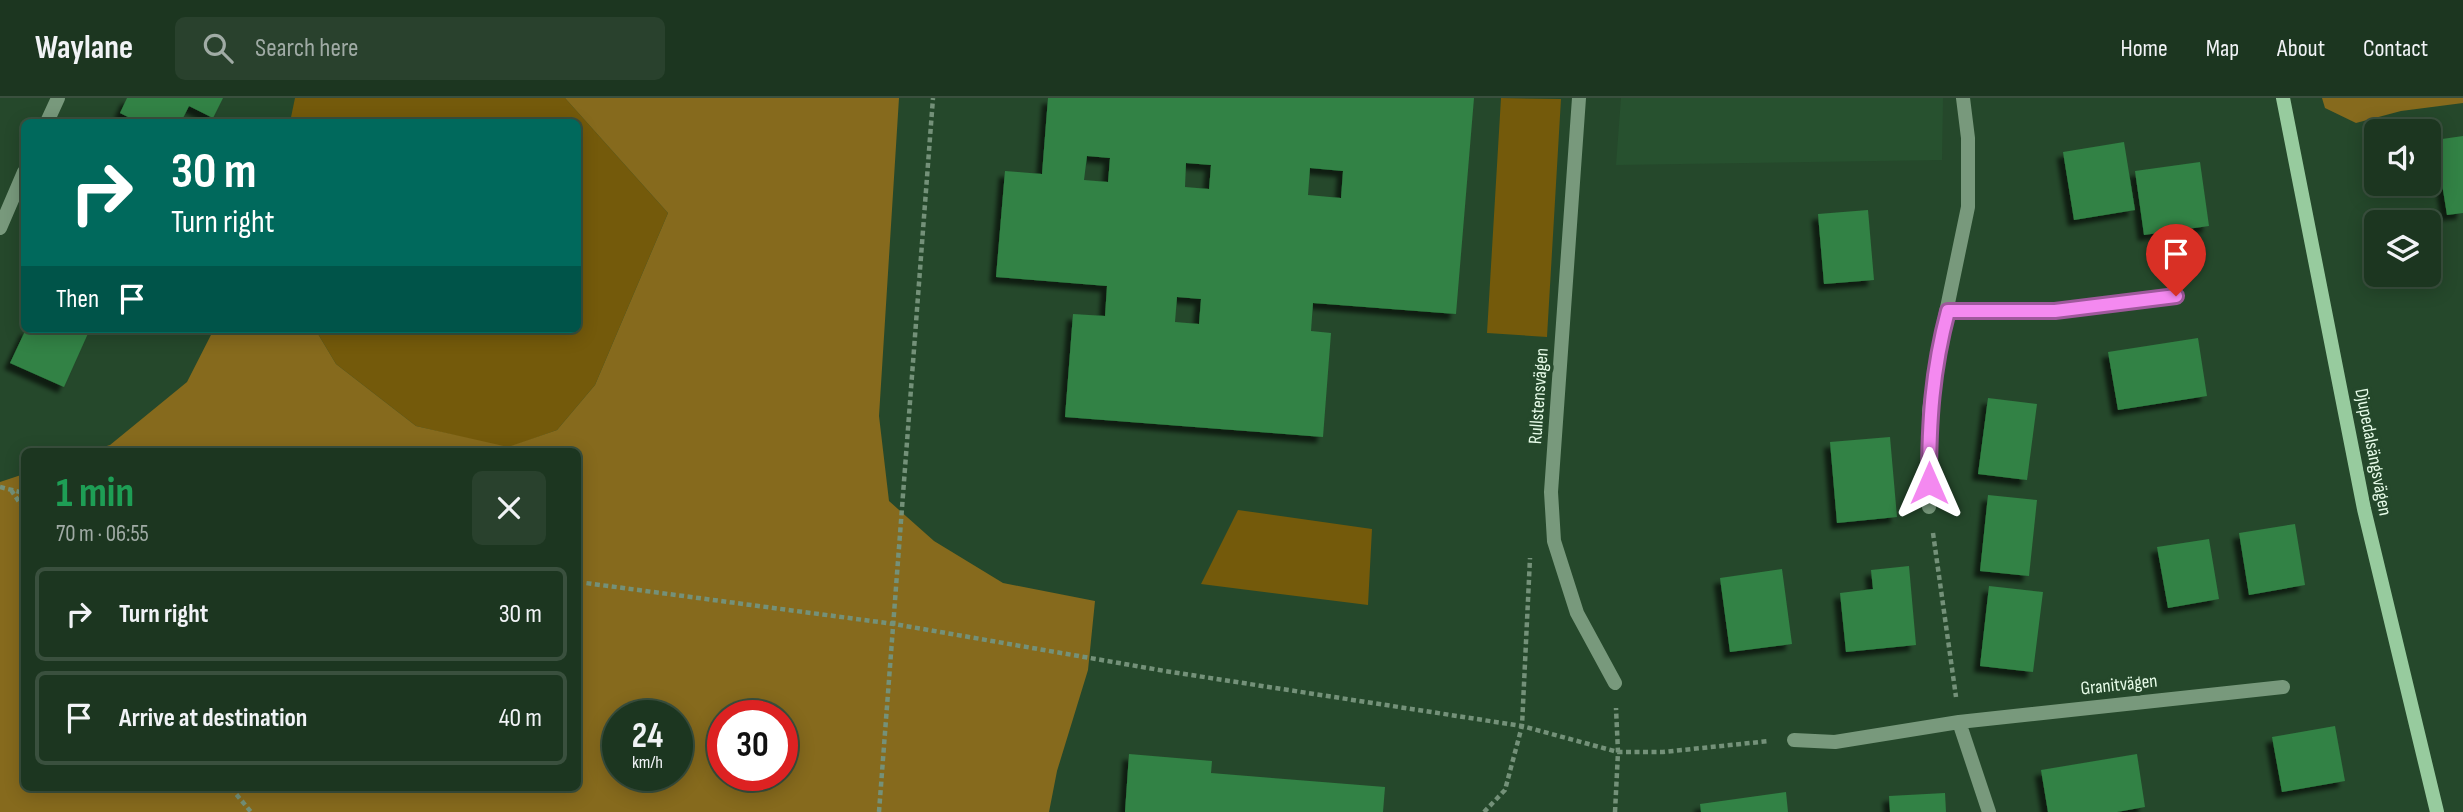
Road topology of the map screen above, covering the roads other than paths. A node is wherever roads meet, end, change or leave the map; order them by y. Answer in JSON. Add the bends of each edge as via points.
{"nodes":[{"id":1,"x":58,"y":98,"type":"edge"},
{"id":2,"x":1579,"y":98,"type":"edge"},
{"id":3,"x":1963,"y":98,"type":"edge"},
{"id":4,"x":2283,"y":98,"type":"edge"},
{"id":5,"x":48,"y":119,"type":"edge"},
{"id":6,"x":21,"y":179,"type":"edge"},
{"id":7,"x":0,"y":228,"type":"edge"},
{"id":8,"x":2176,"y":296,"type":"dead end"},
{"id":9,"x":1948,"y":311,"type":"junction"},
{"id":10,"x":1929,"y":508,"type":"road end"},
{"id":11,"x":1615,"y":683,"type":"road end"},
{"id":12,"x":2283,"y":687,"type":"dead end"},
{"id":13,"x":1959,"y":722,"type":"junction"},
{"id":14,"x":1794,"y":740,"type":"road end"},
{"id":15,"x":1989,"y":812,"type":"edge"},
{"id":16,"x":2437,"y":812,"type":"edge"}],
"edges":[{"from":1,"to":5,"type":"street"},
{"from":2,"to":11,"type":"street","name":"Rullstensvägen","via":[[1551,492],[1553,529],[1577,612]]},
{"from":3,"to":9,"type":"street","via":[[1968,207]]},
{"from":4,"to":16,"type":"street","name":"Djupedalsängsvägen","via":[[2364,509]]},
{"from":6,"to":7,"type":"street"},
{"from":8,"to":9,"type":"street","via":[[2055,311]]},
{"from":9,"to":10,"type":"street","via":[[1929,411]]},
{"from":12,"to":13,"type":"street","name":"Granitvägen"},
{"from":13,"to":14,"type":"street","name":"Granitvägen","via":[[1835,742]]},
{"from":13,"to":15,"type":"street"}]}
